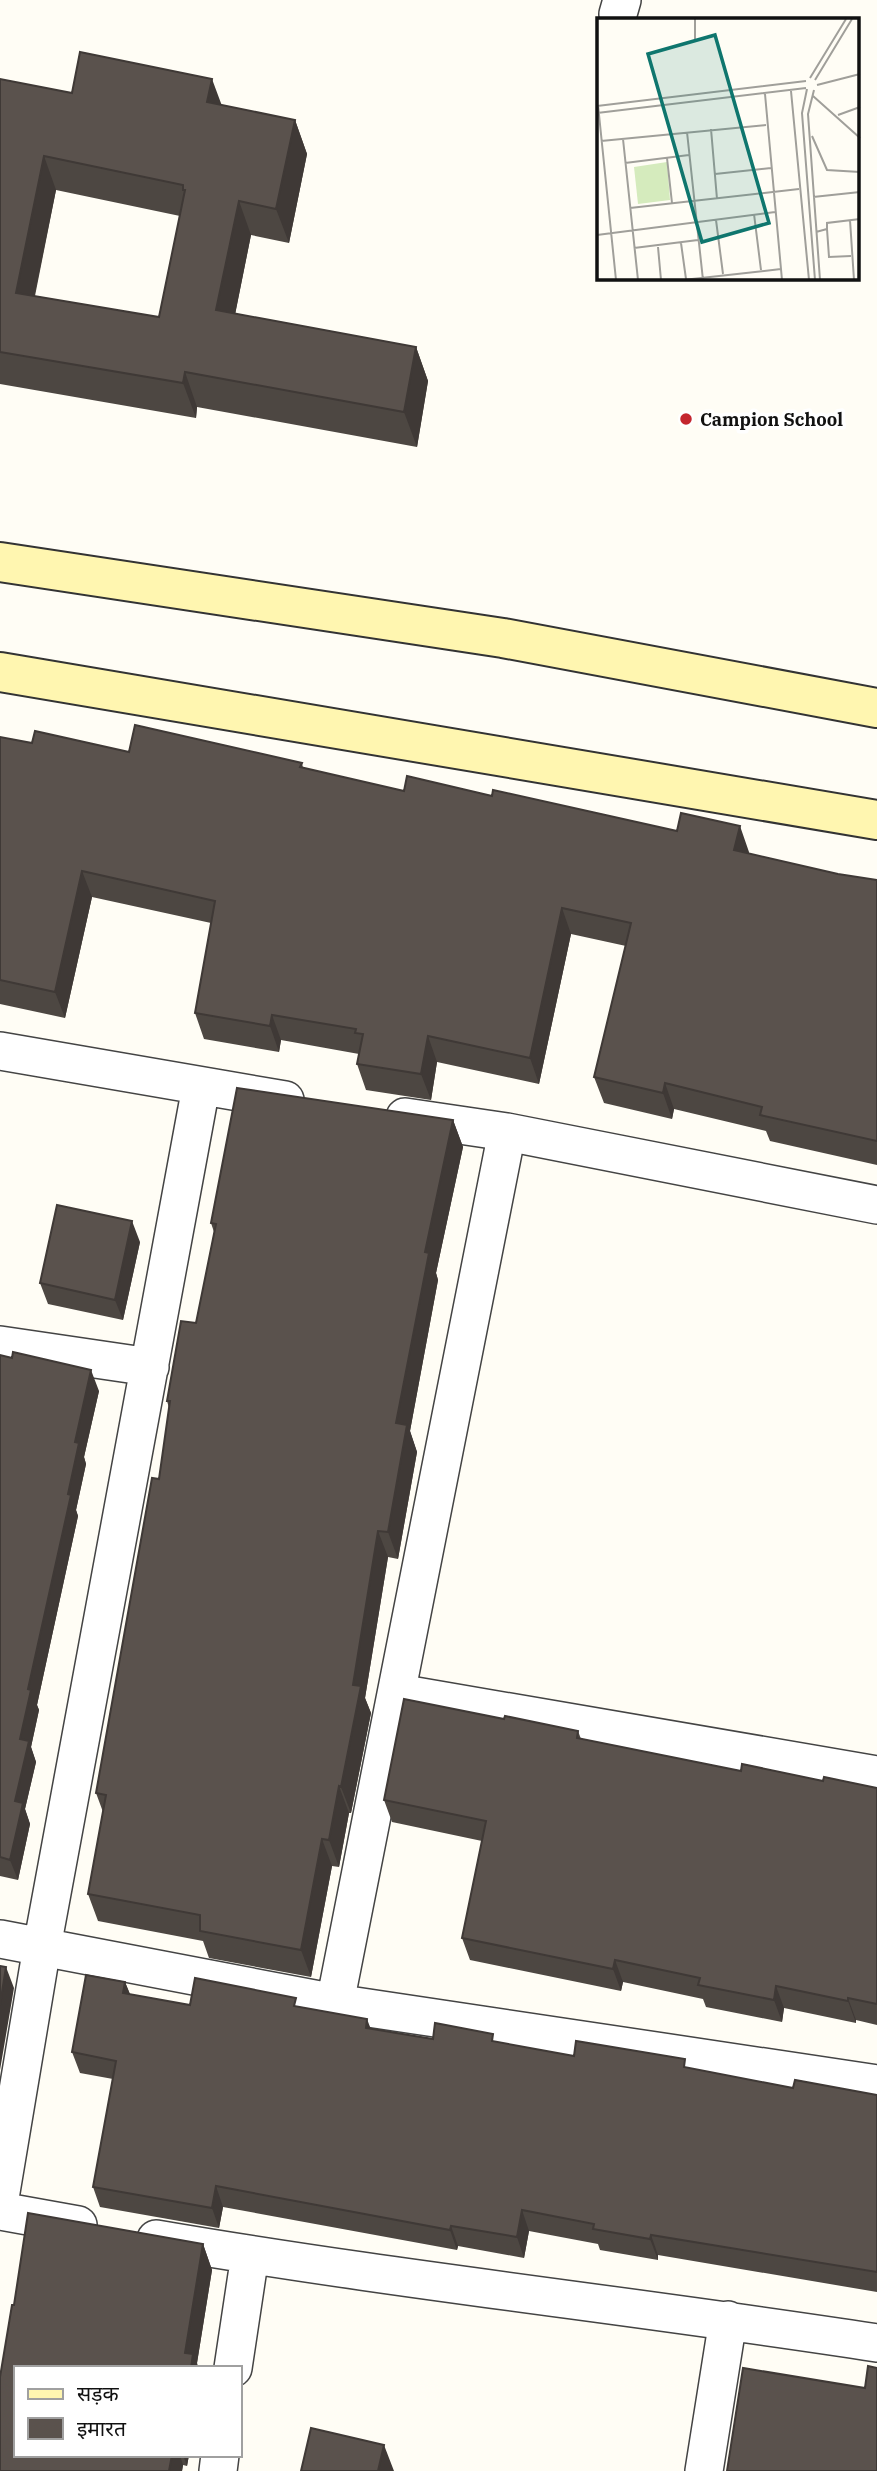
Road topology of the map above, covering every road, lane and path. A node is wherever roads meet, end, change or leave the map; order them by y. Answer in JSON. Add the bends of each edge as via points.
{"nodes":[{"id":1,"x":0,"y":562,"type":"edge"},
{"id":2,"x":0,"y":672,"type":"edge"},
{"id":3,"x":877,"y":708,"type":"edge"},
{"id":4,"x":877,"y":820,"type":"edge"},
{"id":5,"x":0,"y":1051,"type":"edge"},
{"id":6,"x":201,"y":1087,"type":"junction"},
{"id":7,"x":321,"y":1105,"type":"edge"},
{"id":8,"x":374,"y":1113,"type":"edge"},
{"id":9,"x":507,"y":1132,"type":"junction"},
{"id":10,"x":877,"y":1205,"type":"edge"},
{"id":11,"x":0,"y":1345,"type":"edge"},
{"id":12,"x":150,"y":1367,"type":"junction"},
{"id":13,"x":398,"y":1693,"type":"junction"},
{"id":14,"x":877,"y":1776,"type":"edge"},
{"id":15,"x":0,"y":1939,"type":"edge"},
{"id":16,"x":42,"y":1947,"type":"junction"},
{"id":17,"x":335,"y":2003,"type":"junction"},
{"id":18,"x":877,"y":2084,"type":"edge"},
{"id":19,"x":0,"y":2198,"type":"edge"},
{"id":20,"x":0,"y":2211,"type":"edge"},
{"id":21,"x":250,"y":2255,"type":"junction"},
{"id":22,"x":728,"y":2320,"type":"junction"},
{"id":23,"x":877,"y":2343,"type":"edge"},
{"id":24,"x":233,"y":2366,"type":"edge"},
{"id":25,"x":704,"y":2471,"type":"edge"}],
"edges":[{"from":1,"to":3,"type":"street","via":[[503,638]]},
{"from":2,"to":4,"type":"street"},
{"from":5,"to":6,"type":"street"},
{"from":6,"to":7,"type":"street"},
{"from":6,"to":12,"type":"street"},
{"from":8,"to":9,"type":"street"},
{"from":9,"to":10,"type":"street"},
{"from":9,"to":13,"type":"street"},
{"from":11,"to":12,"type":"street"},
{"from":12,"to":16,"type":"street"},
{"from":13,"to":14,"type":"street"},
{"from":13,"to":17,"type":"street"},
{"from":15,"to":16,"type":"street"},
{"from":16,"to":17,"type":"street"},
{"from":16,"to":19,"type":"street"},
{"from":17,"to":18,"type":"street"},
{"from":20,"to":21,"type":"street"},
{"from":21,"to":22,"type":"street"},
{"from":21,"to":24,"type":"street"},
{"from":22,"to":23,"type":"street"},
{"from":22,"to":25,"type":"street"}]}
